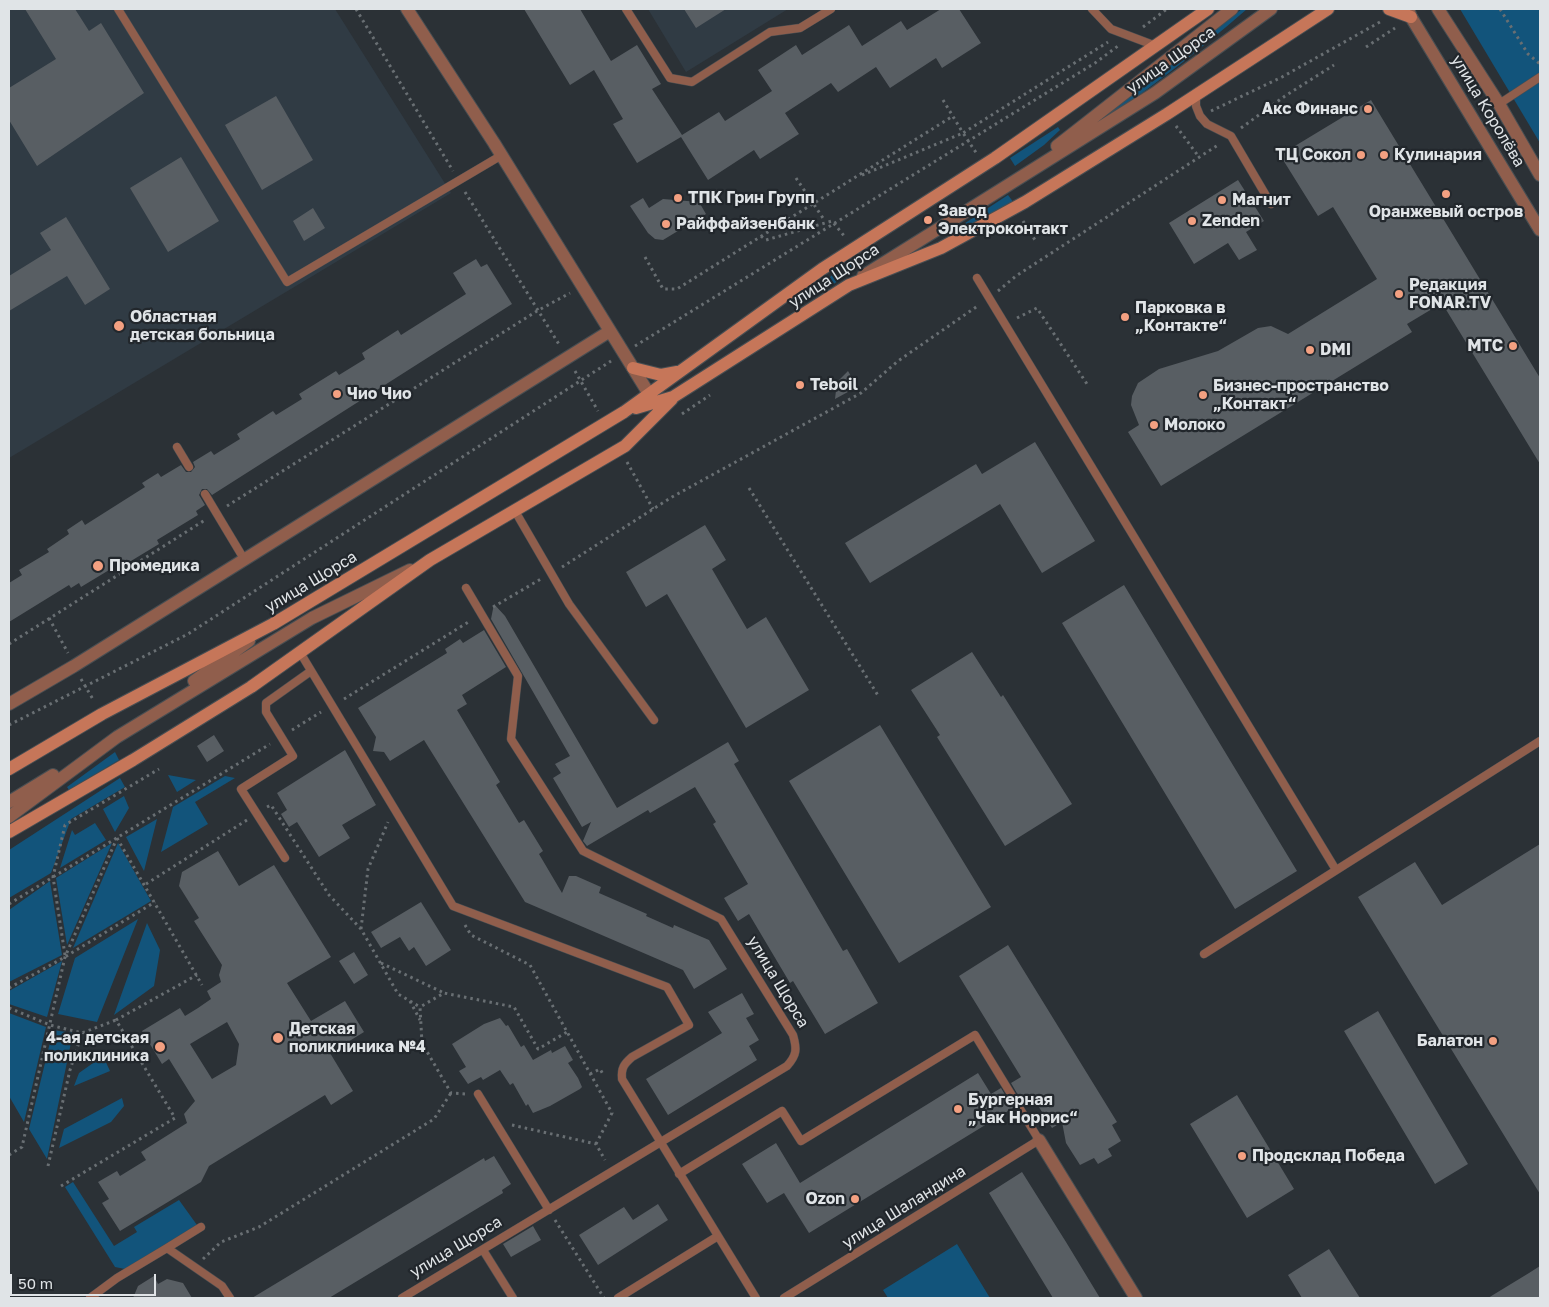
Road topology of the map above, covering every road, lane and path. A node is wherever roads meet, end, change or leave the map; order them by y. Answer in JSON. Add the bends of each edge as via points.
{"nodes":[{"id":1,"x":118,"y":9,"type":"edge"},
{"id":2,"x":356,"y":9,"type":"edge"},
{"id":3,"x":406,"y":9,"type":"edge"},
{"id":4,"x":626,"y":9,"type":"edge"},
{"id":5,"x":831,"y":9,"type":"edge"},
{"id":6,"x":1092,"y":9,"type":"edge"},
{"id":7,"x":1167,"y":9,"type":"edge"},
{"id":8,"x":1208,"y":9,"type":"edge"},
{"id":9,"x":1232,"y":9,"type":"edge"},
{"id":10,"x":1271,"y":9,"type":"edge"},
{"id":11,"x":1328,"y":9,"type":"edge"},
{"id":12,"x":1438,"y":9,"type":"edge"},
{"id":13,"x":1500,"y":9,"type":"edge"},
{"id":14,"x":1402,"y":12,"type":"edge"},
{"id":15,"x":1121,"y":33,"type":"junction"},
{"id":16,"x":1130,"y":37,"type":"junction"},
{"id":17,"x":1156,"y":46,"type":"junction"},
{"id":18,"x":1540,"y":64,"type":"edge"},
{"id":19,"x":1334,"y":65,"type":"dead end"},
{"id":20,"x":1540,"y":77,"type":"edge"},
{"id":21,"x":1196,"y":94,"type":"junction"},
{"id":22,"x":943,"y":100,"type":"dead end"},
{"id":23,"x":1500,"y":104,"type":"junction"},
{"id":24,"x":1167,"y":114,"type":"junction"},
{"id":25,"x":953,"y":116,"type":"junction"},
{"id":26,"x":1200,"y":116,"type":"junction"},
{"id":27,"x":1175,"y":125,"type":"junction"},
{"id":28,"x":1167,"y":130,"type":"dead end"},
{"id":29,"x":1231,"y":136,"type":"junction"},
{"id":30,"x":502,"y":155,"type":"junction"},
{"id":31,"x":1199,"y":157,"type":"junction"},
{"id":32,"x":1540,"y":175,"type":"edge"},
{"id":33,"x":796,"y":178,"type":"dead end"},
{"id":34,"x":1012,"y":181,"type":"junction"},
{"id":35,"x":459,"y":182,"type":"junction"},
{"id":36,"x":813,"y":204,"type":"junction"},
{"id":37,"x":1271,"y":204,"type":"dead end"},
{"id":38,"x":832,"y":221,"type":"dead end"},
{"id":39,"x":825,"y":222,"type":"junction"},
{"id":40,"x":1540,"y":230,"type":"edge"},
{"id":41,"x":761,"y":236,"type":"junction"},
{"id":42,"x":645,"y":257,"type":"dead end"},
{"id":43,"x":977,"y":278,"type":"dead end"},
{"id":44,"x":849,"y":285,"type":"junction"},
{"id":45,"x":583,"y":287,"type":"junction"},
{"id":46,"x":989,"y":298,"type":"junction"},
{"id":47,"x":537,"y":311,"type":"junction"},
{"id":48,"x":1005,"y":324,"type":"junction"},
{"id":49,"x":610,"y":331,"type":"junction"},
{"id":50,"x":624,"y":353,"type":"junction"},
{"id":51,"x":568,"y":358,"type":"junction"},
{"id":52,"x":633,"y":368,"type":"junction"},
{"id":53,"x":679,"y":372,"type":"junction"},
{"id":54,"x":581,"y":381,"type":"junction"},
{"id":55,"x":1086,"y":384,"type":"dead end"},
{"id":56,"x":715,"y":391,"type":"dead end"},
{"id":57,"x":654,"y":403,"type":"junction"},
{"id":58,"x":675,"y":418,"type":"dead end"},
{"id":59,"x":605,"y":423,"type":"junction"},
{"id":60,"x":177,"y":447,"type":"dead end"},
{"id":61,"x":619,"y":449,"type":"junction"},
{"id":62,"x":189,"y":467,"type":"dead end"},
{"id":63,"x":749,"y":488,"type":"dead end"},
{"id":64,"x":205,"y":494,"type":"dead end"},
{"id":65,"x":653,"y":509,"type":"junction"},
{"id":66,"x":515,"y":511,"type":"junction"},
{"id":67,"x":216,"y":512,"type":"junction"},
{"id":68,"x":244,"y":559,"type":"junction"},
{"id":69,"x":430,"y":560,"type":"junction"},
{"id":70,"x":551,"y":573,"type":"junction"},
{"id":71,"x":466,"y":588,"type":"dead end"},
{"id":72,"x":482,"y":614,"type":"junction"},
{"id":73,"x":50,"y":618,"type":"junction"},
{"id":74,"x":273,"y":624,"type":"junction"},
{"id":75,"x":9,"y":644,"type":"edge"},
{"id":76,"x":301,"y":654,"type":"junction"},
{"id":77,"x":74,"y":666,"type":"junction"},
{"id":78,"x":311,"y":671,"type":"junction"},
{"id":79,"x":86,"y":686,"type":"junction"},
{"id":80,"x":879,"y":696,"type":"dead end"},
{"id":81,"x":93,"y":700,"type":"dead end"},
{"id":82,"x":9,"y":704,"type":"edge"},
{"id":83,"x":332,"y":706,"type":"junction"},
{"id":84,"x":654,"y":720,"type":"dead end"},
{"id":85,"x":9,"y":725,"type":"edge"},
{"id":86,"x":117,"y":737,"type":"junction"},
{"id":87,"x":281,"y":737,"type":"junction"},
{"id":88,"x":1540,"y":741,"type":"edge"},
{"id":89,"x":9,"y":769,"type":"edge"},
{"id":90,"x":159,"y":769,"type":"dead end"},
{"id":91,"x":9,"y":802,"type":"edge"},
{"id":92,"x":394,"y":808,"type":"junction"},
{"id":93,"x":256,"y":814,"type":"junction"},
{"id":94,"x":9,"y":816,"type":"edge"},
{"id":95,"x":9,"y":832,"type":"edge"},
{"id":96,"x":117,"y":838,"type":"junction"},
{"id":97,"x":285,"y":858,"type":"dead end"},
{"id":98,"x":1336,"y":870,"type":"junction"},
{"id":99,"x":53,"y":877,"type":"junction"},
{"id":100,"x":146,"y":884,"type":"junction"},
{"id":101,"x":155,"y":902,"type":"junction"},
{"id":102,"x":9,"y":904,"type":"edge"},
{"id":103,"x":454,"y":906,"type":"junction"},
{"id":104,"x":361,"y":929,"type":"junction"},
{"id":105,"x":1204,"y":954,"type":"dead end"},
{"id":106,"x":65,"y":957,"type":"junction"},
{"id":107,"x":380,"y":963,"type":"junction"},
{"id":108,"x":197,"y":975,"type":"junction"},
{"id":109,"x":202,"y":985,"type":"dead end"},
{"id":110,"x":9,"y":988,"type":"edge"},
{"id":111,"x":444,"y":993,"type":"junction"},
{"id":112,"x":409,"y":1001,"type":"junction"},
{"id":113,"x":420,"y":1007,"type":"junction"},
{"id":114,"x":9,"y":1008,"type":"edge"},
{"id":115,"x":116,"y":1020,"type":"junction"},
{"id":116,"x":420,"y":1021,"type":"junction"},
{"id":117,"x":50,"y":1025,"type":"junction"},
{"id":118,"x":567,"y":1032,"type":"junction"},
{"id":119,"x":82,"y":1033,"type":"junction"},
{"id":120,"x":590,"y":1074,"type":"junction"},
{"id":121,"x":604,"y":1076,"type":"dead end"},
{"id":122,"x":450,"y":1093,"type":"junction"},
{"id":123,"x":478,"y":1094,"type":"joint"},
{"id":124,"x":494,"y":1121,"type":"junction"},
{"id":125,"x":1040,"y":1140,"type":"junction"},
{"id":126,"x":596,"y":1144,"type":"junction"},
{"id":127,"x":660,"y":1144,"type":"junction"},
{"id":128,"x":9,"y":1155,"type":"edge"},
{"id":129,"x":605,"y":1160,"type":"dead end"},
{"id":130,"x":48,"y":1166,"type":"dead end"},
{"id":131,"x":679,"y":1174,"type":"junction"},
{"id":132,"x":61,"y":1186,"type":"dead end"},
{"id":133,"x":549,"y":1210,"type":"junction"},
{"id":134,"x":201,"y":1227,"type":"dead end"},
{"id":135,"x":718,"y":1236,"type":"junction"},
{"id":136,"x":167,"y":1248,"type":"junction"},
{"id":137,"x":483,"y":1250,"type":"junction"},
{"id":138,"x":194,"y":1267,"type":"junction"},
{"id":139,"x":90,"y":1298,"type":"edge"},
{"id":140,"x":230,"y":1298,"type":"edge"},
{"id":141,"x":402,"y":1298,"type":"edge"},
{"id":142,"x":513,"y":1298,"type":"edge"},
{"id":143,"x":604,"y":1298,"type":"edge"},
{"id":144,"x":618,"y":1298,"type":"edge"},
{"id":145,"x":756,"y":1298,"type":"edge"},
{"id":146,"x":784,"y":1298,"type":"edge"},
{"id":147,"x":1136,"y":1298,"type":"edge"}],
"edges":[{"from":1,"to":35,"type":"lane","via":[[287,282]]},
{"from":2,"to":35,"type":"path"},
{"from":3,"to":30,"type":"street"},
{"from":4,"to":5,"type":"lane","via":[[670,78],[692,82],[770,32],[800,28]]},
{"from":6,"to":15,"type":"lane","via":[[1110,28]]},
{"from":7,"to":16,"type":"path"},
{"from":8,"to":17,"type":"main road","name":"улица Щорса"},
{"from":9,"to":34,"type":"street","name":"улица Щорса"},
{"from":10,"to":34,"type":"street","name":"улица Щорса","via":[[1155,93]]},
{"from":11,"to":21,"type":"main road"},
{"from":12,"to":23,"type":"street","name":"улица Королёва"},
{"from":13,"to":18,"type":"path","via":[[1528,54]]},
{"from":14,"to":26,"type":"path","via":[[1282,77]]},
{"from":14,"to":40,"type":"street","name":"улица Королёва"},
{"from":15,"to":16,"type":"lane"},
{"from":15,"to":25,"type":"path","via":[[962,133]]},
{"from":16,"to":17,"type":"lane"},
{"from":16,"to":50,"type":"path","via":[[1095,63]]},
{"from":17,"to":53,"type":"main road","name":"улица Щорса","via":[[995,158],[822,269]]},
{"from":19,"to":29,"type":"path"},
{"from":20,"to":23,"type":"lane"},
{"from":21,"to":24,"type":"main road"},
{"from":21,"to":26,"type":"lane"},
{"from":22,"to":25,"type":"path"},
{"from":23,"to":32,"type":"street","name":"улица Королёва"},
{"from":24,"to":27,"type":"path"},
{"from":24,"to":44,"type":"main road","via":[[1025,202],[949,243]]},
{"from":25,"to":36,"type":"path"},
{"from":26,"to":27,"type":"path"},
{"from":26,"to":29,"type":"lane","via":[[1207,124]]},
{"from":27,"to":28,"type":"path"},
{"from":27,"to":31,"type":"path"},
{"from":29,"to":31,"type":"path"},
{"from":29,"to":37,"type":"lane"},
{"from":30,"to":35,"type":"lane"},
{"from":30,"to":45,"type":"street"},
{"from":31,"to":46,"type":"path","via":[[1016,276]]},
{"from":33,"to":36,"type":"path"},
{"from":34,"to":44,"type":"street","name":"улица Щорса"},
{"from":35,"to":47,"type":"path"},
{"from":36,"to":39,"type":"path"},
{"from":36,"to":41,"type":"path"},
{"from":38,"to":39,"type":"path"},
{"from":39,"to":41,"type":"path","via":[[766,240]]},
{"from":41,"to":42,"type":"path","via":[[677,289],[663,289]]},
{"from":43,"to":46,"type":"lane"},
{"from":44,"to":57,"type":"main road","name":"улица Щорса","via":[[673,397]]},
{"from":45,"to":47,"type":"path"},
{"from":45,"to":49,"type":"street"},
{"from":46,"to":48,"type":"lane"},
{"from":46,"to":65,"type":"path","via":[[898,361],[861,392]]},
{"from":47,"to":51,"type":"path"},
{"from":47,"to":67,"type":"path"},
{"from":48,"to":55,"type":"path","via":[[1038,308]]},
{"from":48,"to":98,"type":"lane"},
{"from":49,"to":50,"type":"street"},
{"from":49,"to":51,"type":"street"},
{"from":50,"to":52,"type":"street"},
{"from":50,"to":54,"type":"path"},
{"from":51,"to":54,"type":"path"},
{"from":51,"to":68,"type":"street"},
{"from":52,"to":53,"type":"main road","via":[[661,375]]},
{"from":52,"to":57,"type":"street"},
{"from":53,"to":57,"type":"main road","name":"улица Щорса","via":[[662,386]]},
{"from":54,"to":59,"type":"path"},
{"from":54,"to":79,"type":"path","via":[[188,634]]},
{"from":56,"to":58,"type":"path"},
{"from":57,"to":59,"type":"main road","name":"улица Щорса","via":[[624,412]]},
{"from":57,"to":61,"type":"main road","name":"улица Щорса","via":[[638,435]]},
{"from":59,"to":74,"type":"main road","name":"улица Щорса"},
{"from":60,"to":62,"type":"lane"},
{"from":61,"to":65,"type":"path"},
{"from":61,"to":66,"type":"main road","name":"улица Щорса"},
{"from":63,"to":80,"type":"path"},
{"from":64,"to":67,"type":"lane"},
{"from":65,"to":70,"type":"path"},
{"from":66,"to":69,"type":"main road","name":"улица Щорса"},
{"from":66,"to":70,"type":"lane"},
{"from":67,"to":68,"type":"lane"},
{"from":67,"to":73,"type":"path"},
{"from":68,"to":77,"type":"street"},
{"from":69,"to":76,"type":"main road","name":"улица Щорса"},
{"from":69,"to":86,"type":"street","name":"улица Щорса","via":[[312,618]]},
{"from":70,"to":72,"type":"path"},
{"from":70,"to":84,"type":"lane","via":[[569,604]]},
{"from":71,"to":72,"type":"lane","name":"улица Щорса"},
{"from":72,"to":83,"type":"path"},
{"from":72,"to":127,"type":"lane","name":"улица Щорса","via":[[518,676],[511,739],[583,852],[721,919],[793,1035],[797,1047],[787,1066]]},
{"from":73,"to":75,"type":"path"},
{"from":73,"to":77,"type":"path"},
{"from":74,"to":86,"type":"street"},
{"from":74,"to":89,"type":"main road","name":"улица Щорса","via":[[102,714]]},
{"from":76,"to":78,"type":"lane"},
{"from":76,"to":95,"type":"main road","name":"улица Щорса","via":[[133,760]]},
{"from":77,"to":79,"type":"path"},
{"from":77,"to":82,"type":"street"},
{"from":78,"to":83,"type":"lane"},
{"from":78,"to":87,"type":"lane","via":[[266,703],[266,712]]},
{"from":79,"to":81,"type":"path"},
{"from":79,"to":85,"type":"path"},
{"from":83,"to":87,"type":"path"},
{"from":83,"to":92,"type":"lane"},
{"from":86,"to":91,"type":"street"},
{"from":86,"to":94,"type":"street","name":"улица Щорса"},
{"from":87,"to":93,"type":"lane","via":[[293,756],[241,788]]},
{"from":87,"to":96,"type":"path"},
{"from":88,"to":98,"type":"lane"},
{"from":90,"to":99,"type":"path","via":[[65,825]]},
{"from":92,"to":103,"type":"lane"},
{"from":92,"to":104,"type":"path","via":[[368,869]]},
{"from":93,"to":97,"type":"lane"},
{"from":93,"to":100,"type":"path"},
{"from":93,"to":104,"type":"path","via":[[272,805],[329,895]]},
{"from":96,"to":99,"type":"path"},
{"from":96,"to":100,"type":"path"},
{"from":96,"to":106,"type":"path"},
{"from":98,"to":105,"type":"lane"},
{"from":99,"to":102,"type":"path"},
{"from":99,"to":106,"type":"path"},
{"from":100,"to":101,"type":"path"},
{"from":101,"to":106,"type":"path"},
{"from":101,"to":108,"type":"path"},
{"from":103,"to":118,"type":"path","via":[[471,935],[530,965]]},
{"from":103,"to":127,"type":"lane","via":[[667,988],[689,1025],[632,1057],[624,1063],[621,1071],[622,1079]]},
{"from":104,"to":107,"type":"path"},
{"from":106,"to":110,"type":"path"},
{"from":106,"to":117,"type":"path"},
{"from":107,"to":111,"type":"path"},
{"from":107,"to":112,"type":"path","via":[[398,994]]},
{"from":108,"to":109,"type":"path"},
{"from":108,"to":115,"type":"path"},
{"from":111,"to":113,"type":"path"},
{"from":111,"to":118,"type":"path","via":[[514,1007],[538,1049]]},
{"from":112,"to":113,"type":"path"},
{"from":112,"to":116,"type":"path"},
{"from":113,"to":116,"type":"path"},
{"from":114,"to":117,"type":"path"},
{"from":115,"to":119,"type":"path"},
{"from":115,"to":132,"type":"path","via":[[175,1118]]},
{"from":116,"to":122,"type":"path","via":[[422,1043]]},
{"from":117,"to":119,"type":"path"},
{"from":117,"to":128,"type":"path","via":[[22,1146]]},
{"from":118,"to":120,"type":"path"},
{"from":119,"to":130,"type":"path"},
{"from":120,"to":121,"type":"path","via":[[600,1069]]},
{"from":120,"to":126,"type":"path","via":[[612,1113]]},
{"from":122,"to":123,"type":"path"},
{"from":122,"to":138,"type":"path","via":[[434,1119],[259,1227],[221,1242]]},
{"from":123,"to":124,"type":"lane"},
{"from":124,"to":126,"type":"path"},
{"from":124,"to":133,"type":"lane"},
{"from":125,"to":131,"type":"lane","via":[[975,1035],[801,1141],[782,1110]]},
{"from":125,"to":146,"type":"lane","name":"улица Шаландина"},
{"from":125,"to":147,"type":"street"},
{"from":126,"to":129,"type":"path"},
{"from":127,"to":131,"type":"lane"},
{"from":127,"to":133,"type":"lane","name":"улица Щорса"},
{"from":131,"to":135,"type":"lane"},
{"from":133,"to":137,"type":"lane","name":"улица Щорса"},
{"from":133,"to":143,"type":"path"},
{"from":134,"to":136,"type":"lane"},
{"from":135,"to":144,"type":"lane"},
{"from":135,"to":145,"type":"lane"},
{"from":136,"to":138,"type":"lane"},
{"from":136,"to":139,"type":"lane"},
{"from":137,"to":141,"type":"lane","name":"улица Щорса"},
{"from":137,"to":142,"type":"lane"},
{"from":138,"to":140,"type":"lane","via":[[222,1286]]}]}
